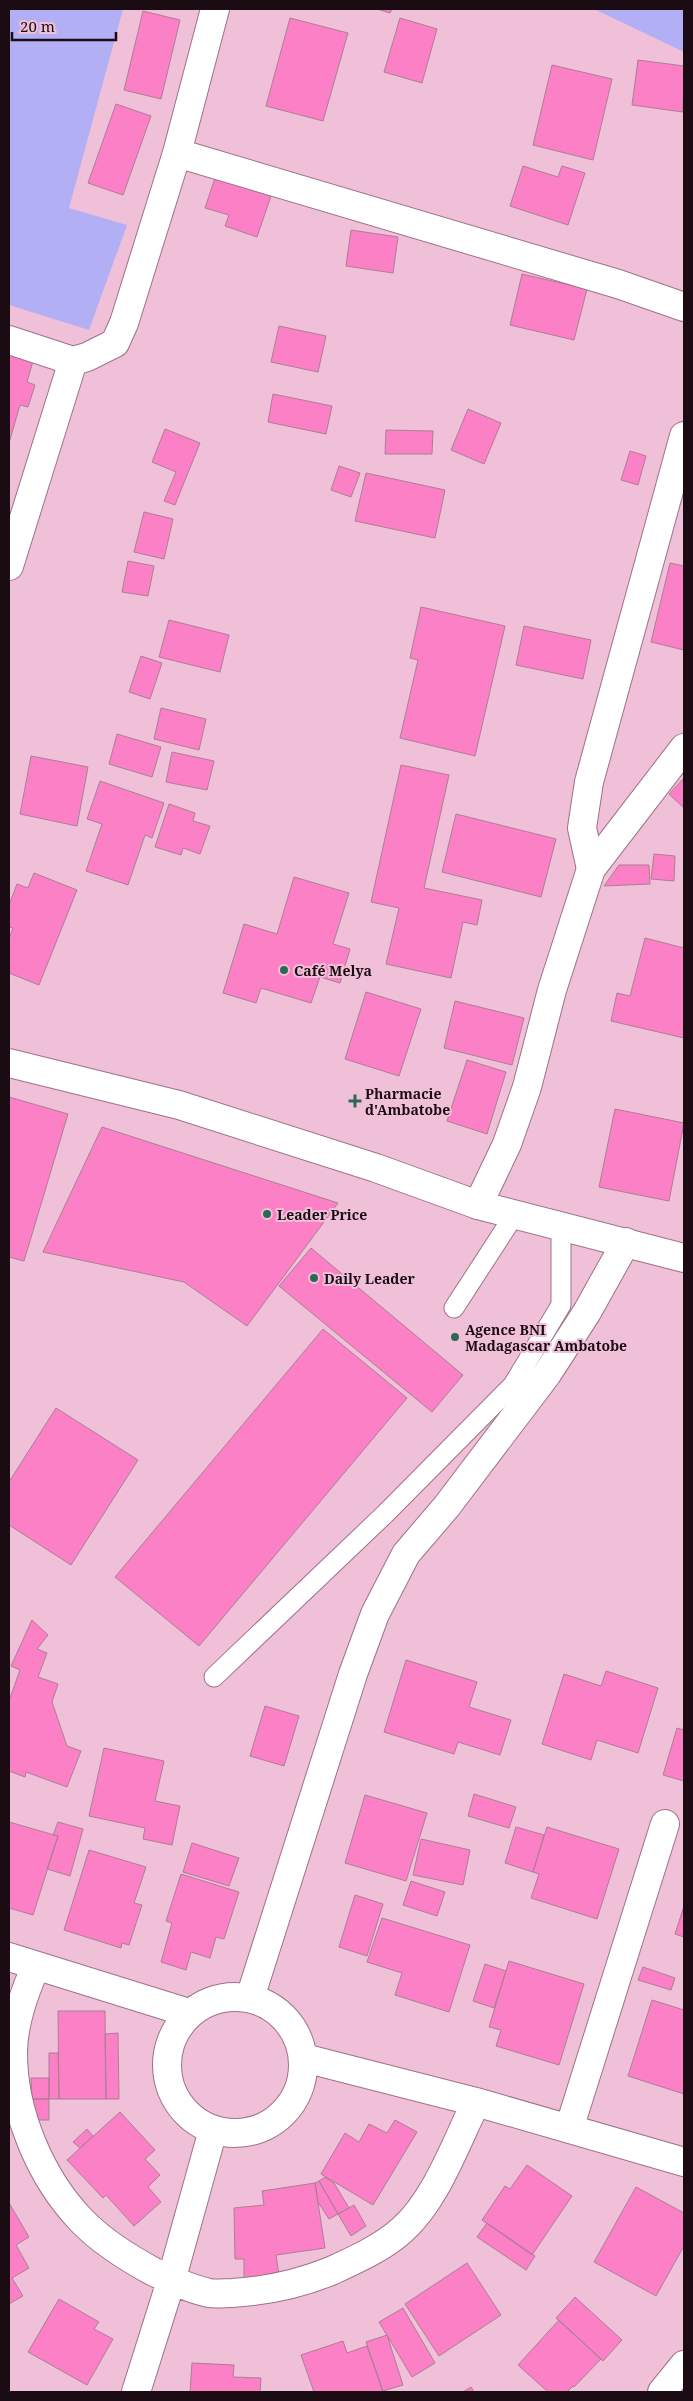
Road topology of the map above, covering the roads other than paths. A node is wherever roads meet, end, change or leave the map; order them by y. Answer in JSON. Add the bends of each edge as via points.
{"nodes":[{"id":1,"x":215,"y":9,"type":"edge"},
{"id":2,"x":177,"y":153,"type":"junction"},
{"id":3,"x":684,"y":307,"type":"edge"},
{"id":4,"x":9,"y":340,"type":"edge"},
{"id":5,"x":73,"y":361,"type":"junction"},
{"id":6,"x":684,"y":436,"type":"edge"},
{"id":7,"x":9,"y":566,"type":"edge"},
{"id":8,"x":684,"y":748,"type":"edge"},
{"id":9,"x":591,"y":869,"type":"junction"},
{"id":10,"x":9,"y":1063,"type":"edge"},
{"id":11,"x":478,"y":1205,"type":"junction"},
{"id":12,"x":515,"y":1214,"type":"junction"},
{"id":13,"x":561,"y":1226,"type":"junction"},
{"id":14,"x":626,"y":1242,"type":"junction"},
{"id":15,"x":684,"y":1258,"type":"edge"},
{"id":16,"x":454,"y":1308,"type":"dead end"},
{"id":17,"x":214,"y":1677,"type":"dead end"},
{"id":18,"x":664,"y":1824,"type":"dead end"},
{"id":19,"x":9,"y":1958,"type":"edge"},
{"id":20,"x":36,"y":1966,"type":"junction"},
{"id":21,"x":250,"y":1998,"type":"junction"},
{"id":22,"x":189,"y":2014,"type":"junction"},
{"id":23,"x":304,"y":2058,"type":"junction"},
{"id":24,"x":476,"y":2102,"type":"junction"},
{"id":25,"x":569,"y":2129,"type":"junction"},
{"id":26,"x":213,"y":2130,"type":"junction"},
{"id":27,"x":684,"y":2162,"type":"edge"},
{"id":28,"x":171,"y":2281,"type":"junction"},
{"id":29,"x":684,"y":2365,"type":"edge"},
{"id":30,"x":136,"y":2392,"type":"edge"},
{"id":31,"x":662,"y":2392,"type":"edge"}],
"edges":[{"from":1,"to":2,"type":"street"},
{"from":2,"to":3,"type":"street","via":[[618,284]]},
{"from":2,"to":5,"type":"street","via":[[115,343]]},
{"from":4,"to":5,"type":"street"},
{"from":5,"to":7,"type":"street"},
{"from":6,"to":9,"type":"street","via":[[589,782],[582,828]]},
{"from":8,"to":9,"type":"street"},
{"from":9,"to":11,"type":"street","via":[[552,990],[527,1087],[507,1144]]},
{"from":10,"to":11,"type":"street","via":[[179,1105],[376,1168]]},
{"from":11,"to":12,"type":"street"},
{"from":12,"to":13,"type":"street"},
{"from":12,"to":16,"type":"lane"},
{"from":13,"to":14,"type":"street"},
{"from":13,"to":17,"type":"lane","via":[[561,1306],[513,1384],[386,1514]]},
{"from":14,"to":15,"type":"street"},
{"from":14,"to":21,"type":"street","via":[[547,1374],[447,1506],[406,1554],[375,1614],[352,1674]]},
{"from":18,"to":25,"type":"street"},
{"from":19,"to":20,"type":"street"},
{"from":20,"to":22,"type":"street"},
{"from":20,"to":28,"type":"street","via":[[25,1992],[13,2052],[24,2122],[54,2183],[80,2219],[103,2240]]},
{"from":21,"to":22,"type":"street","via":[[228,1997],[208,2002]]},
{"from":21,"to":23,"type":"street","via":[[270,2005],[287,2019],[299,2038]]},
{"from":22,"to":26,"type":"street","via":[[175,2032],[169,2047],[167,2078],[176,2101],[192,2118]]},
{"from":23,"to":24,"type":"street"},
{"from":23,"to":26,"type":"street","via":[[303,2078],[286,2112],[252,2132],[232,2134]]},
{"from":24,"to":25,"type":"street"},
{"from":24,"to":28,"type":"street","via":[[427,2200],[402,2230],[360,2258],[286,2287],[246,2292],[210,2293]]},
{"from":25,"to":27,"type":"street"},
{"from":26,"to":28,"type":"street"},
{"from":28,"to":30,"type":"street"},
{"from":29,"to":31,"type":"street"}]}
